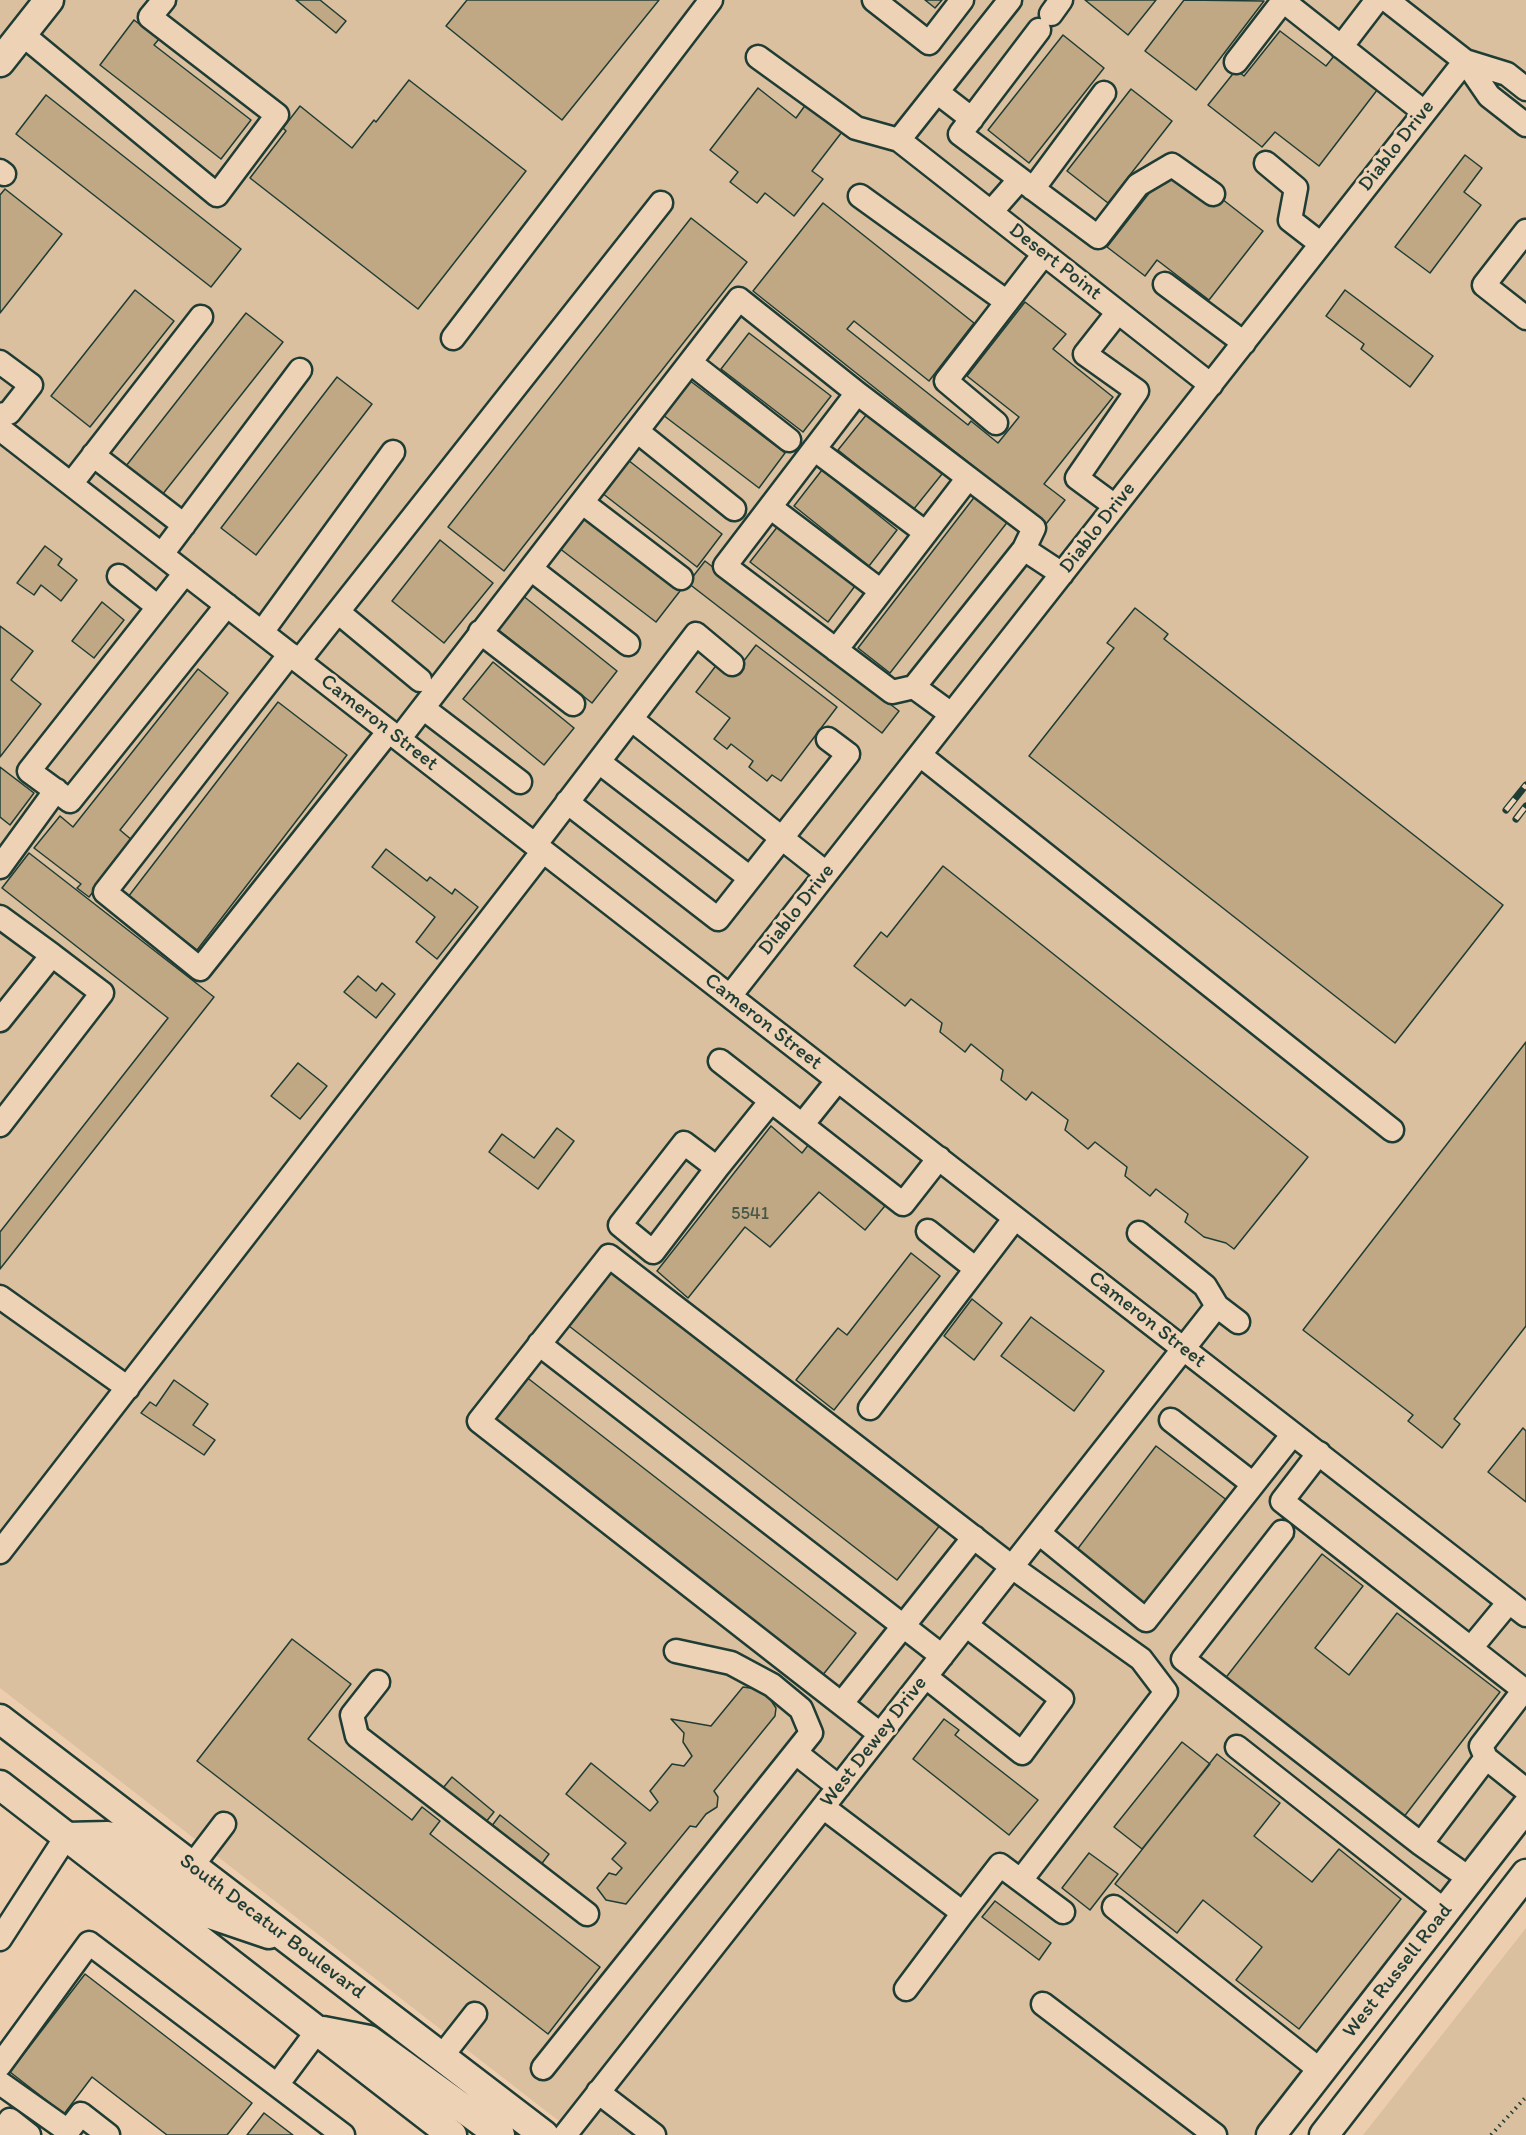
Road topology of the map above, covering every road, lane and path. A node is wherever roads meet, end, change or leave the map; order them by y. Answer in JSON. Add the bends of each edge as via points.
{"nodes":[{"id":1,"x":49,"y":0,"type":"edge"},
{"id":2,"x":164,"y":0,"type":"edge"},
{"id":3,"x":711,"y":0,"type":"edge"},
{"id":4,"x":874,"y":0,"type":"edge"},
{"id":5,"x":962,"y":0,"type":"edge"},
{"id":6,"x":1010,"y":0,"type":"edge"},
{"id":7,"x":1283,"y":0,"type":"edge"},
{"id":8,"x":1377,"y":0,"type":"edge"},
{"id":9,"x":1387,"y":0,"type":"edge"},
{"id":10,"x":1054,"y":9,"type":"edge"},
{"id":11,"x":22,"y":34,"type":"junction"},
{"id":12,"x":1341,"y":46,"type":"junction"},
{"id":13,"x":758,"y":57,"type":"dead end"},
{"id":14,"x":1465,"y":61,"type":"junction"},
{"id":15,"x":0,"y":62,"type":"edge"},
{"id":16,"x":1236,"y":62,"type":"dead end"},
{"id":17,"x":1523,"y":81,"type":"edge"},
{"id":18,"x":937,"y":92,"type":"junction"},
{"id":19,"x":1104,"y":93,"type":"dead end"},
{"id":20,"x":1424,"y":112,"type":"junction"},
{"id":21,"x":972,"y":119,"type":"junction"},
{"id":22,"x":1526,"y":125,"type":"edge"},
{"id":23,"x":899,"y":140,"type":"junction"},
{"id":24,"x":1266,"y":163,"type":"dead end"},
{"id":25,"x":1026,"y":184,"type":"junction"},
{"id":26,"x":1213,"y":194,"type":"dead end"},
{"id":27,"x":860,"y":196,"type":"dead end"},
{"id":28,"x":661,"y":203,"type":"dead end"},
{"id":29,"x":991,"y":212,"type":"junction"},
{"id":30,"x":1526,"y":231,"type":"edge"},
{"id":31,"x":1321,"y":244,"type":"junction"},
{"id":32,"x":1044,"y":254,"type":"junction"},
{"id":33,"x":1165,"y":284,"type":"dead end"},
{"id":34,"x":1007,"y":302,"type":"junction"},
{"id":35,"x":1118,"y":312,"type":"junction"},
{"id":36,"x":201,"y":317,"type":"dead end"},
{"id":37,"x":1526,"y":318,"type":"edge"},
{"id":38,"x":453,"y":339,"type":"dead end"},
{"id":39,"x":1244,"y":342,"type":"junction"},
{"id":40,"x":0,"y":362,"type":"edge"},
{"id":41,"x":691,"y":363,"type":"junction"},
{"id":42,"x":300,"y":370,"type":"dead end"},
{"id":43,"x":1210,"y":385,"type":"junction"},
{"id":44,"x":857,"y":393,"type":"junction"},
{"id":45,"x":0,"y":415,"type":"edge"},
{"id":46,"x":996,"y":423,"type":"dead end"},
{"id":47,"x":0,"y":429,"type":"edge"},
{"id":48,"x":637,"y":431,"type":"junction"},
{"id":49,"x":789,"y":440,"type":"dead end"},
{"id":50,"x":814,"y":449,"type":"junction"},
{"id":51,"x":393,"y":452,"type":"dead end"},
{"id":52,"x":93,"y":455,"type":"junction"},
{"id":53,"x":968,"y":478,"type":"junction"},
{"id":54,"x":71,"y":484,"type":"junction"},
{"id":55,"x":583,"y":503,"type":"junction"},
{"id":56,"x":1115,"y":506,"type":"junction"},
{"id":57,"x":770,"y":507,"type":"junction"},
{"id":58,"x":734,"y":509,"type":"dead end"},
{"id":59,"x":184,"y":525,"type":"junction"},
{"id":60,"x":926,"y":533,"type":"junction"},
{"id":61,"x":1024,"y":549,"type":"junction"},
{"id":62,"x":162,"y":554,"type":"junction"},
{"id":63,"x":531,"y":569,"type":"junction"},
{"id":64,"x":185,"y":573,"type":"junction"},
{"id":65,"x":1062,"y":574,"type":"junction"},
{"id":66,"x":119,"y":576,"type":"dead end"},
{"id":67,"x":681,"y":578,"type":"dead end"},
{"id":68,"x":881,"y":591,"type":"junction"},
{"id":69,"x":227,"y":605,"type":"junction"},
{"id":70,"x":158,"y":607,"type":"junction"},
{"id":71,"x":338,"y":612,"type":"junction"},
{"id":72,"x":262,"y":632,"type":"junction"},
{"id":73,"x":480,"y":632,"type":"junction"},
{"id":74,"x":628,"y":644,"type":"dead end"},
{"id":75,"x":836,"y":650,"type":"junction"},
{"id":76,"x":294,"y":658,"type":"junction"},
{"id":77,"x":732,"y":664,"type":"dead end"},
{"id":78,"x":420,"y":680,"type":"dead end"},
{"id":79,"x":914,"y":687,"type":"junction"},
{"id":80,"x":573,"y":704,"type":"dead end"},
{"id":81,"x":423,"y":708,"type":"junction"},
{"id":82,"x":951,"y":714,"type":"junction"},
{"id":83,"x":631,"y":719,"type":"junction"},
{"id":84,"x":394,"y":735,"type":"junction"},
{"id":85,"x":828,"y":739,"type":"dead end"},
{"id":86,"x":920,"y":755,"type":"junction"},
{"id":87,"x":599,"y":762,"type":"junction"},
{"id":88,"x":520,"y":782,"type":"dead end"},
{"id":89,"x":56,"y":790,"type":"junction"},
{"id":90,"x":567,"y":802,"type":"junction"},
{"id":91,"x":782,"y":838,"type":"junction"},
{"id":92,"x":539,"y":848,"type":"junction"},
{"id":93,"x":0,"y":867,"type":"edge"},
{"id":94,"x":826,"y":873,"type":"junction"},
{"id":95,"x":750,"y":878,"type":"junction"},
{"id":96,"x":1,"y":920,"type":"edge"},
{"id":97,"x":52,"y":955,"type":"junction"},
{"id":98,"x":730,"y":996,"type":"junction"},
{"id":99,"x":0,"y":1020,"type":"edge"},
{"id":100,"x":720,"y":1061,"type":"dead end"},
{"id":101,"x":838,"y":1080,"type":"junction"},
{"id":102,"x":771,"y":1101,"type":"junction"},
{"id":103,"x":0,"y":1125,"type":"edge"},
{"id":104,"x":802,"y":1125,"type":"junction"},
{"id":105,"x":1392,"y":1130,"type":"dead end"},
{"id":106,"x":939,"y":1158,"type":"junction"},
{"id":107,"x":717,"y":1168,"type":"junction"},
{"id":108,"x":1015,"y":1218,"type":"junction"},
{"id":109,"x":928,"y":1231,"type":"dead end"},
{"id":110,"x":1139,"y":1233,"type":"dead end"},
{"id":111,"x":976,"y":1269,"type":"junction"},
{"id":112,"x":0,"y":1297,"type":"edge"},
{"id":113,"x":1218,"y":1306,"type":"junction"},
{"id":114,"x":1238,"y":1322,"type":"dead end"},
{"id":115,"x":540,"y":1344,"type":"junction"},
{"id":116,"x":1184,"y":1349,"type":"junction"},
{"id":117,"x":128,"y":1388,"type":"junction"},
{"id":118,"x":870,"y":1408,"type":"dead end"},
{"id":119,"x":1171,"y":1420,"type":"dead end"},
{"id":120,"x":1293,"y":1434,"type":"junction"},
{"id":121,"x":1318,"y":1454,"type":"junction"},
{"id":122,"x":1253,"y":1484,"type":"junction"},
{"id":123,"x":1282,"y":1532,"type":"dead end"},
{"id":124,"x":1039,"y":1533,"type":"junction"},
{"id":125,"x":974,"y":1537,"type":"junction"},
{"id":126,"x":0,"y":1552,"type":"edge"},
{"id":127,"x":1012,"y":1567,"type":"junction"},
{"id":128,"x":1518,"y":1608,"type":"edge"},
{"id":129,"x":966,"y":1625,"type":"junction"},
{"id":130,"x":903,"y":1626,"type":"junction"},
{"id":131,"x":1471,"y":1648,"type":"junction"},
{"id":132,"x":676,"y":1651,"type":"dead end"},
{"id":133,"x":942,"y":1656,"type":"junction"},
{"id":134,"x":926,"y":1677,"type":"junction"},
{"id":135,"x":378,"y":1682,"type":"dead end"},
{"id":136,"x":842,"y":1703,"type":"junction"},
{"id":137,"x":0,"y":1719,"type":"edge"},
{"id":138,"x":880,"y":1734,"type":"junction"},
{"id":139,"x":1237,"y":1747,"type":"dead end"},
{"id":140,"x":796,"y":1753,"type":"junction"},
{"id":141,"x":1486,"y":1758,"type":"junction"},
{"id":142,"x":0,"y":1785,"type":"edge"},
{"id":143,"x":838,"y":1787,"type":"junction"},
{"id":144,"x":1526,"y":1790,"type":"edge"},
{"id":145,"x":823,"y":1807,"type":"junction"},
{"id":146,"x":1526,"y":1807,"type":"edge"},
{"id":147,"x":224,"y":1824,"type":"dead end"},
{"id":148,"x":66,"y":1837,"type":"junction"},
{"id":149,"x":1421,"y":1844,"type":"junction"},
{"id":150,"x":192,"y":1866,"type":"junction"},
{"id":151,"x":1526,"y":1874,"type":"edge"},
{"id":152,"x":1470,"y":1879,"type":"junction"},
{"id":153,"x":1021,"y":1880,"type":"junction"},
{"id":154,"x":1114,"y":1907,"type":"dead end"},
{"id":155,"x":1445,"y":1911,"type":"junction"},
{"id":156,"x":1063,"y":1912,"type":"dead end"},
{"id":157,"x":963,"y":1913,"type":"junction"},
{"id":158,"x":587,"y":1914,"type":"dead end"},
{"id":159,"x":0,"y":1939,"type":"edge"},
{"id":160,"x":292,"y":1942,"type":"junction"},
{"id":161,"x":906,"y":1989,"type":"dead end"},
{"id":162,"x":1043,"y":2004,"type":"dead end"},
{"id":163,"x":475,"y":2014,"type":"dead end"},
{"id":164,"x":318,"y":2030,"type":"junction"},
{"id":165,"x":442,"y":2056,"type":"junction"},
{"id":166,"x":0,"y":2065,"type":"edge"},
{"id":167,"x":543,"y":2068,"type":"dead end"},
{"id":168,"x":1320,"y":2070,"type":"junction"},
{"id":169,"x":0,"y":2083,"type":"edge"},
{"id":170,"x":277,"y":2085,"type":"junction"},
{"id":171,"x":598,"y":2092,"type":"junction"},
{"id":172,"x":1526,"y":2097,"type":"edge"},
{"id":173,"x":0,"y":2133,"type":"edge"},
{"id":174,"x":29,"y":2135,"type":"edge"},
{"id":175,"x":108,"y":2135,"type":"edge"},
{"id":176,"x":343,"y":2135,"type":"edge"},
{"id":177,"x":452,"y":2135,"type":"edge"},
{"id":178,"x":500,"y":2135,"type":"edge"},
{"id":179,"x":544,"y":2135,"type":"edge"},
{"id":180,"x":565,"y":2135,"type":"edge"},
{"id":181,"x":654,"y":2135,"type":"edge"},
{"id":182,"x":1215,"y":2135,"type":"edge"},
{"id":183,"x":1271,"y":2135,"type":"edge"},
{"id":184,"x":1324,"y":2135,"type":"edge"},
{"id":185,"x":1491,"y":2135,"type":"edge"}],
"edges":[{"from":1,"to":11,"type":"main road"},
{"from":2,"to":11,"type":"street","via":[[150,17],[277,115],[217,195]]},
{"from":3,"to":38,"type":"street"},
{"from":4,"to":5,"type":"street","via":[[928,43]]},
{"from":6,"to":18,"type":"street"},
{"from":7,"to":12,"type":"street"},
{"from":7,"to":16,"type":"street"},
{"from":8,"to":12,"type":"street"},
{"from":9,"to":14,"type":"street"},
{"from":10,"to":21,"type":"street"},
{"from":11,"to":15,"type":"main road"},
{"from":12,"to":20,"type":"street"},
{"from":13,"to":23,"type":"street","via":[[856,128]]},
{"from":14,"to":17,"type":"street"},
{"from":14,"to":20,"type":"street","name":"Diablo Drive"},
{"from":14,"to":22,"type":"street","via":[[1489,96]]},
{"from":18,"to":21,"type":"street"},
{"from":18,"to":23,"type":"street"},
{"from":19,"to":25,"type":"street"},
{"from":20,"to":31,"type":"street","name":"Diablo Drive"},
{"from":21,"to":25,"type":"street","via":[[960,134]]},
{"from":23,"to":29,"type":"street","name":"Desert Point"},
{"from":24,"to":31,"type":"street","via":[[1296,188],[1290,220]]},
{"from":25,"to":26,"type":"street","via":[[1098,237],[1138,185],[1172,165]]},
{"from":25,"to":29,"type":"street"},
{"from":27,"to":34,"type":"street"},
{"from":28,"to":71,"type":"street"},
{"from":29,"to":32,"type":"street","name":"Desert Point"},
{"from":30,"to":37,"type":"street","via":[[1484,285]]},
{"from":31,"to":39,"type":"street","name":"Diablo Drive"},
{"from":32,"to":34,"type":"street"},
{"from":32,"to":35,"type":"street","name":"Desert Point"},
{"from":33,"to":39,"type":"street"},
{"from":34,"to":46,"type":"street","via":[[946,381]]},
{"from":35,"to":43,"type":"street","name":"Desert Point"},
{"from":35,"to":56,"type":"street","via":[[1085,354],[1137,391],[1077,478]]},
{"from":36,"to":52,"type":"street"},
{"from":39,"to":43,"type":"street","name":"Diablo Drive"},
{"from":40,"to":45,"type":"street","via":[[30,385],[9,413]]},
{"from":41,"to":44,"type":"street","via":[[739,299]]},
{"from":41,"to":48,"type":"street"},
{"from":41,"to":49,"type":"street"},
{"from":42,"to":59,"type":"street"},
{"from":43,"to":56,"type":"street","name":"Diablo Drive"},
{"from":44,"to":50,"type":"street"},
{"from":44,"to":53,"type":"street"},
{"from":47,"to":54,"type":"street","name":"Cameron Street"},
{"from":48,"to":55,"type":"street"},
{"from":48,"to":58,"type":"street"},
{"from":50,"to":57,"type":"street"},
{"from":50,"to":60,"type":"street"},
{"from":51,"to":72,"type":"street"},
{"from":52,"to":54,"type":"street"},
{"from":52,"to":59,"type":"street"},
{"from":53,"to":60,"type":"street"},
{"from":53,"to":61,"type":"street","via":[[1034,528]]},
{"from":54,"to":62,"type":"street","name":"Cameron Street"},
{"from":55,"to":63,"type":"street"},
{"from":55,"to":67,"type":"street"},
{"from":56,"to":65,"type":"street","name":"Diablo Drive"},
{"from":57,"to":68,"type":"street"},
{"from":57,"to":75,"type":"street","via":[[725,566]]},
{"from":59,"to":62,"type":"street"},
{"from":60,"to":68,"type":"street"},
{"from":61,"to":65,"type":"street"},
{"from":61,"to":79,"type":"street"},
{"from":62,"to":64,"type":"street","name":"Cameron Street"},
{"from":63,"to":73,"type":"street"},
{"from":63,"to":74,"type":"street"},
{"from":64,"to":69,"type":"street","name":"Cameron Street"},
{"from":64,"to":70,"type":"street"},
{"from":65,"to":82,"type":"street","name":"Diablo Drive"},
{"from":66,"to":70,"type":"street"},
{"from":68,"to":75,"type":"street"},
{"from":69,"to":72,"type":"street","name":"Cameron Street"},
{"from":69,"to":89,"type":"street","via":[[70,801]]},
{"from":70,"to":89,"type":"street","via":[[29,771]]},
{"from":71,"to":76,"type":"street"},
{"from":71,"to":78,"type":"street"},
{"from":72,"to":76,"type":"street","name":"Cameron Street"},
{"from":73,"to":80,"type":"street"},
{"from":73,"to":81,"type":"street"},
{"from":75,"to":79,"type":"street","via":[[892,692]]},
{"from":76,"to":84,"type":"street","name":"Cameron Street"},
{"from":76,"to":84,"type":"street","via":[[105,892],[200,969]]},
{"from":77,"to":83,"type":"street","via":[[696,634]]},
{"from":79,"to":82,"type":"street"},
{"from":81,"to":84,"type":"street"},
{"from":81,"to":88,"type":"street"},
{"from":82,"to":86,"type":"street","name":"Diablo Drive"},
{"from":83,"to":87,"type":"street"},
{"from":83,"to":91,"type":"street"},
{"from":84,"to":92,"type":"street","name":"Cameron Street"},
{"from":85,"to":91,"type":"street","via":[[848,754]]},
{"from":86,"to":94,"type":"street","name":"Diablo Drive"},
{"from":86,"to":105,"type":"street"},
{"from":87,"to":90,"type":"street"},
{"from":87,"to":95,"type":"street"},
{"from":89,"to":93,"type":"street"},
{"from":90,"to":92,"type":"street"},
{"from":90,"to":95,"type":"street","via":[[718,919]]},
{"from":91,"to":94,"type":"street"},
{"from":91,"to":95,"type":"street"},
{"from":92,"to":98,"type":"street","name":"Cameron Street"},
{"from":92,"to":117,"type":"street"},
{"from":94,"to":98,"type":"street","name":"Diablo Drive"},
{"from":96,"to":97,"type":"street"},
{"from":97,"to":99,"type":"street"},
{"from":97,"to":103,"type":"street","via":[[102,993]]},
{"from":98,"to":101,"type":"street","name":"Cameron Street"},
{"from":100,"to":102,"type":"street"},
{"from":101,"to":104,"type":"street"},
{"from":101,"to":106,"type":"street","name":"Cameron Street"},
{"from":102,"to":104,"type":"street"},
{"from":102,"to":107,"type":"street"},
{"from":104,"to":106,"type":"street","via":[[903,1204]]},
{"from":106,"to":108,"type":"street","name":"Cameron Street"},
{"from":107,"to":107,"type":"street","via":[[684,1143],[620,1225],[654,1252]]},
{"from":108,"to":111,"type":"street"},
{"from":108,"to":116,"type":"street","name":"Cameron Street"},
{"from":109,"to":111,"type":"street"},
{"from":110,"to":113,"type":"street","via":[[1205,1286]]},
{"from":111,"to":118,"type":"street"},
{"from":112,"to":117,"type":"street"},
{"from":113,"to":114,"type":"street"},
{"from":113,"to":116,"type":"street","name":"West Dewey Drive"},
{"from":115,"to":125,"type":"street","via":[[609,1256]]},
{"from":115,"to":130,"type":"street"},
{"from":115,"to":136,"type":"street","via":[[479,1421]]},
{"from":116,"to":120,"type":"street","name":"Cameron Street"},
{"from":116,"to":124,"type":"street","name":"West Dewey Drive"},
{"from":117,"to":126,"type":"street"},
{"from":119,"to":122,"type":"street"},
{"from":120,"to":121,"type":"street","name":"Cameron Street"},
{"from":120,"to":122,"type":"street"},
{"from":121,"to":128,"type":"street","name":"Cameron Street"},
{"from":121,"to":131,"type":"street","via":[[1282,1501]]},
{"from":122,"to":124,"type":"street","via":[[1146,1620]]},
{"from":123,"to":149,"type":"street","via":[[1183,1659]]},
{"from":124,"to":127,"type":"street","name":"West Dewey Drive"},
{"from":125,"to":127,"type":"street"},
{"from":125,"to":130,"type":"street"},
{"from":127,"to":129,"type":"street","name":"West Dewey Drive"},
{"from":127,"to":153,"type":"street","via":[[1142,1659],[1166,1692]]},
{"from":128,"to":131,"type":"street"},
{"from":129,"to":133,"type":"street","name":"West Dewey Drive"},
{"from":129,"to":134,"type":"street","via":[[1062,1699],[1023,1753]]},
{"from":130,"to":133,"type":"street"},
{"from":130,"to":136,"type":"street"},
{"from":131,"to":141,"type":"street","via":[[1524,1690],[1481,1746]]},
{"from":132,"to":140,"type":"street","via":[[731,1663],[772,1685],[801,1709],[811,1733]]},
{"from":133,"to":134,"type":"street","name":"West Dewey Drive"},
{"from":134,"to":138,"type":"street","name":"West Dewey Drive"},
{"from":135,"to":158,"type":"street","via":[[352,1715],[357,1736]]},
{"from":136,"to":138,"type":"street"},
{"from":137,"to":150,"type":"main road","name":"South Decatur Boulevard"},
{"from":138,"to":143,"type":"street","name":"West Dewey Drive"},
{"from":139,"to":155,"type":"street"},
{"from":140,"to":143,"type":"street"},
{"from":140,"to":167,"type":"street"},
{"from":141,"to":144,"type":"street"},
{"from":141,"to":149,"type":"street"},
{"from":142,"to":148,"type":"main road"},
{"from":143,"to":145,"type":"street","name":"West Dewey Drive"},
{"from":145,"to":157,"type":"street"},
{"from":145,"to":171,"type":"street","name":"West Dewey Drive"},
{"from":146,"to":152,"type":"main road","name":"West Russell Road"},
{"from":147,"to":150,"type":"street"},
{"from":148,"to":159,"type":"street"},
{"from":148,"to":160,"type":"main road","via":[[108,1836],[213,1915]]},
{"from":148,"to":164,"type":"main road"},
{"from":149,"to":152,"type":"street"},
{"from":150,"to":160,"type":"main road","name":"South Decatur Boulevard"},
{"from":151,"to":184,"type":"main road","name":"West Russell Road"},
{"from":152,"to":155,"type":"main road","name":"West Russell Road"},
{"from":153,"to":156,"type":"street"},
{"from":153,"to":157,"type":"street","via":[[1000,1865]]},
{"from":154,"to":168,"type":"street"},
{"from":155,"to":168,"type":"main road","name":"West Russell Road"},
{"from":157,"to":161,"type":"street"},
{"from":160,"to":165,"type":"main road","name":"South Decatur Boulevard"},
{"from":162,"to":182,"type":"street"},
{"from":163,"to":165,"type":"street"},
{"from":164,"to":170,"type":"street"},
{"from":164,"to":177,"type":"main road"},
{"from":164,"to":178,"type":"main road","via":[[369,2040]]},
{"from":165,"to":179,"type":"main road","name":"South Decatur Boulevard"},
{"from":166,"to":170,"type":"street","via":[[89,1943]]},
{"from":168,"to":183,"type":"main road","name":"West Russell Road"},
{"from":169,"to":175,"type":"street","via":[[68,2130],[81,2114]]},
{"from":170,"to":176,"type":"street"},
{"from":171,"to":180,"type":"street","name":"West Dewey Drive"},
{"from":171,"to":181,"type":"street"},
{"from":172,"to":185,"type":"path"},
{"from":173,"to":174,"type":"street","via":[[10,2120]]}]}
